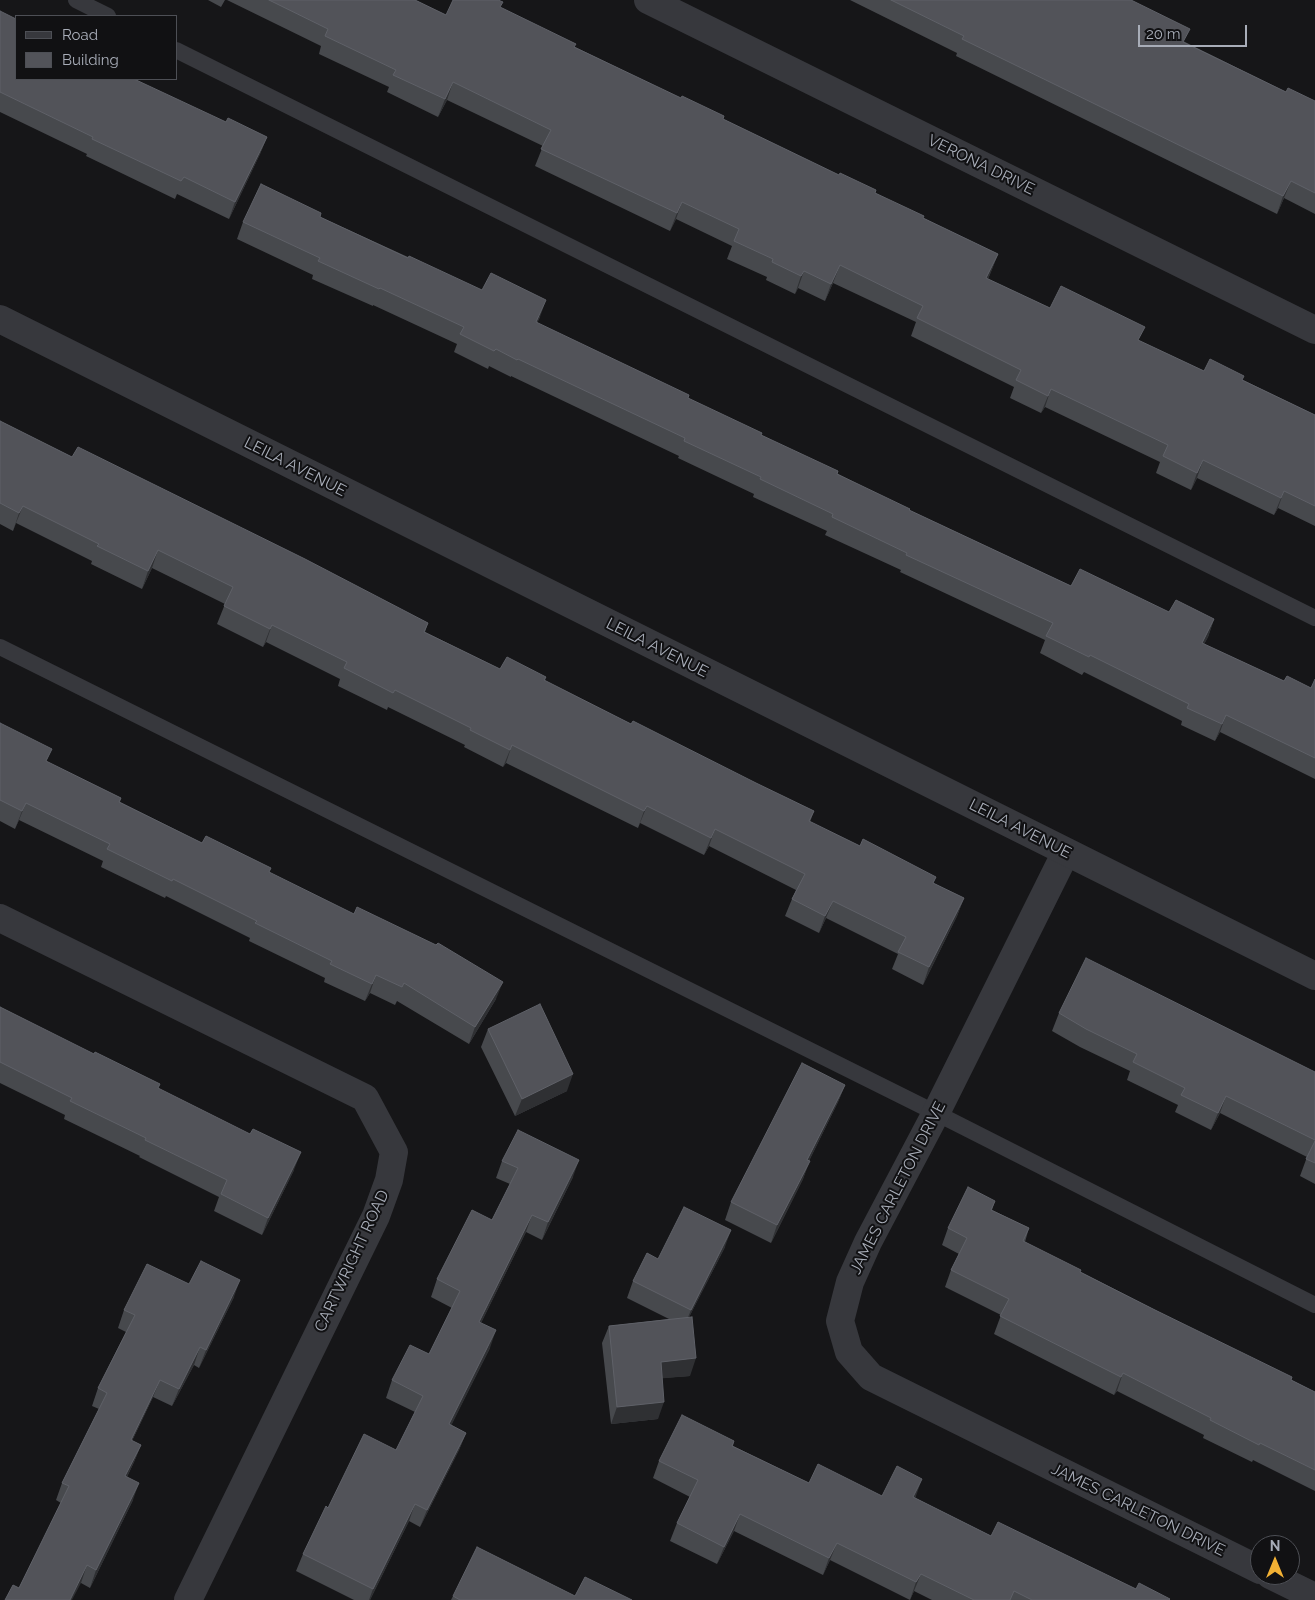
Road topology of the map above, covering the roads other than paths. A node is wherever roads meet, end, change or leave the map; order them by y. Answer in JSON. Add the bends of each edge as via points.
{"nodes":[{"id":1,"x":76,"y":0,"type":"edge"},
{"id":2,"x":648,"y":0,"type":"edge"},
{"id":3,"x":106,"y":15,"type":"edge"},
{"id":4,"x":178,"y":51,"type":"edge"},
{"id":5,"x":0,"y":319,"type":"edge"},
{"id":6,"x":1315,"y":330,"type":"edge"},
{"id":7,"x":1315,"y":618,"type":"edge"},
{"id":8,"x":0,"y":647,"type":"edge"},
{"id":9,"x":1066,"y":852,"type":"junction"},
{"id":10,"x":0,"y":918,"type":"edge"},
{"id":11,"x":1315,"y":976,"type":"edge"},
{"id":12,"x":936,"y":1113,"type":"junction"},
{"id":13,"x":1315,"y":1305,"type":"edge"},
{"id":14,"x":1250,"y":1565,"type":"edge"},
{"id":15,"x":1290,"y":1585,"type":"edge"},
{"id":16,"x":1315,"y":1597,"type":"edge"},
{"id":17,"x":190,"y":1599,"type":"edge"}],
"edges":[{"from":1,"to":3,"type":"lane"},
{"from":2,"to":6,"type":"street","name":"VERONA DRIVE"},
{"from":4,"to":7,"type":"lane"},
{"from":5,"to":9,"type":"street","name":"LEILA AVENUE"},
{"from":8,"to":12,"type":"lane"},
{"from":9,"to":11,"type":"street","name":"LEILA AVENUE"},
{"from":9,"to":12,"type":"street","name":"JAMES CARLETON DRIVE"},
{"from":10,"to":17,"type":"street","name":"CARTWRIGHT ROAD","via":[[365,1098],[394,1152],[389,1180],[376,1216]]},
{"from":12,"to":13,"type":"lane"},
{"from":12,"to":14,"type":"street","name":"JAMES CARLETON DRIVE","via":[[850,1282],[840,1321],[849,1352],[871,1377]]},
{"from":15,"to":16,"type":"street"}]}
